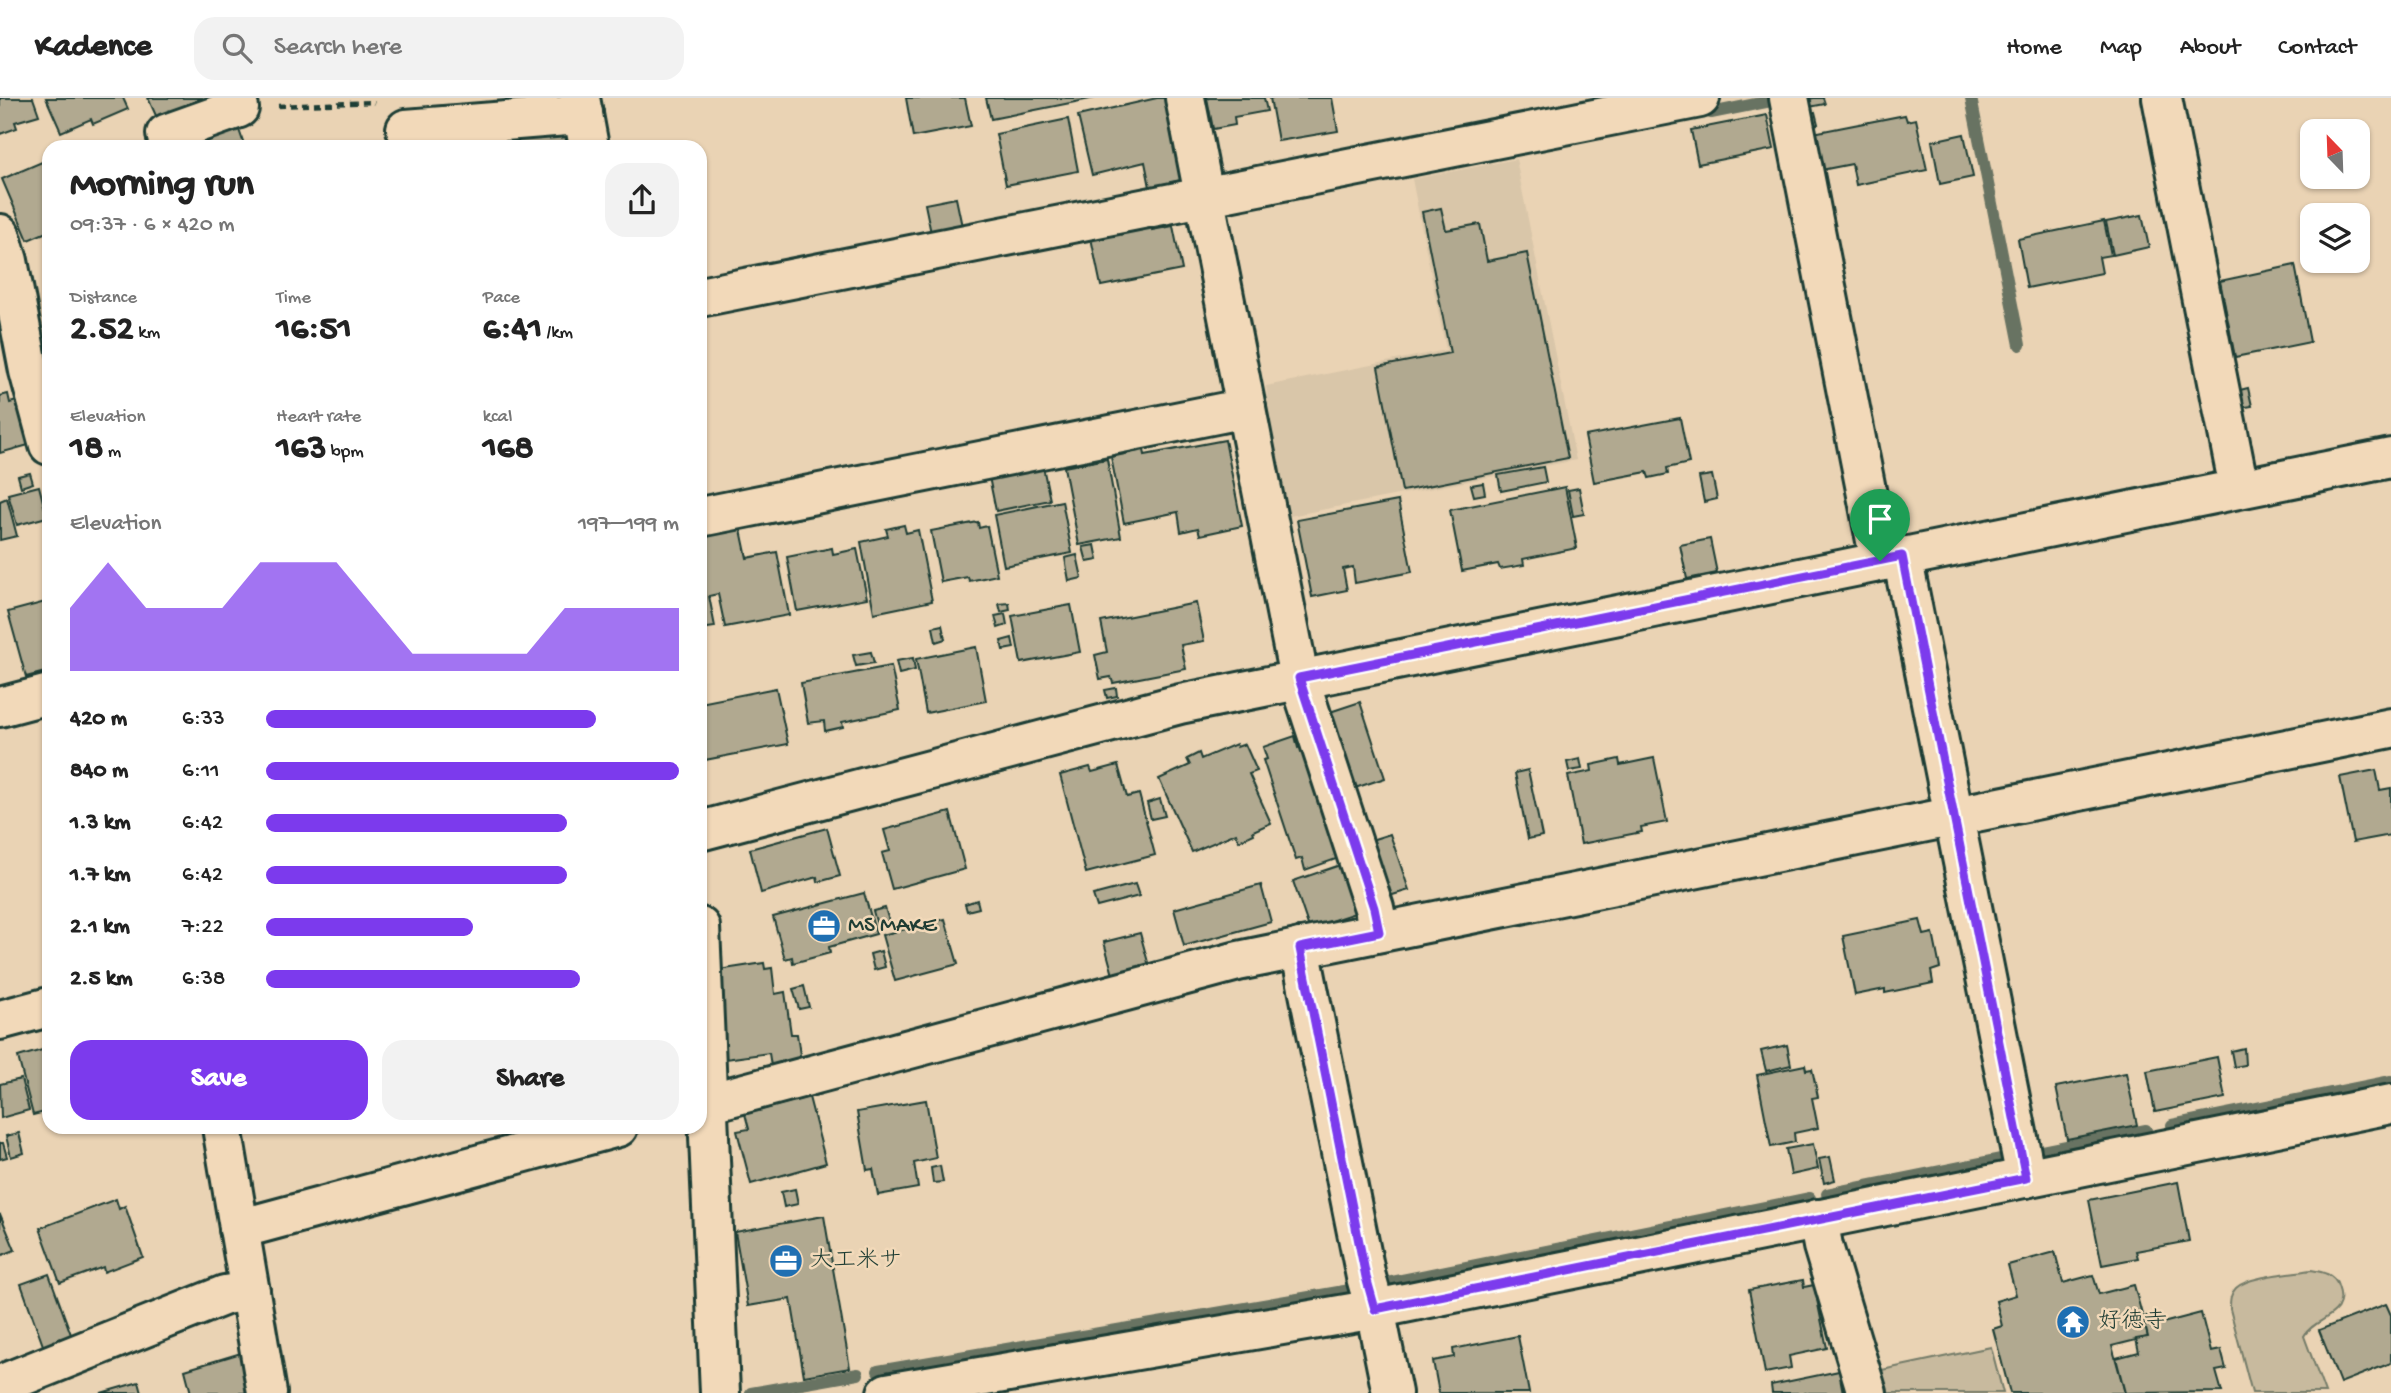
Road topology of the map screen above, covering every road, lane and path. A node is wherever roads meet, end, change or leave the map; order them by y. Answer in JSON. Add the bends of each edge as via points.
{"nodes":[{"id":1,"x":1185,"y":98,"type":"edge"},
{"id":2,"x":1700,"y":98,"type":"edge"},
{"id":3,"x":1789,"y":98,"type":"edge"},
{"id":4,"x":2162,"y":98,"type":"edge"},
{"id":5,"x":239,"y":108,"type":"joint"},
{"id":6,"x":584,"y":119,"type":"edge"},
{"id":7,"x":406,"y":129,"type":"joint"},
{"id":8,"x":168,"y":140,"type":"edge"},
{"id":9,"x":1204,"y":197,"type":"junction"},
{"id":10,"x":0,"y":234,"type":"edge"},
{"id":11,"x":707,"y":296,"type":"edge"},
{"id":12,"x":26,"y":372,"type":"edge"},
{"id":13,"x":1245,"y":408,"type":"junction"},
{"id":14,"x":42,"y":423,"type":"edge"},
{"id":15,"x":2391,"y":458,"type":"edge"},
{"id":16,"x":2239,"y":488,"type":"junction"},
{"id":17,"x":707,"y":516,"type":"edge"},
{"id":18,"x":1891,"y":559,"type":"junction"},
{"id":19,"x":1299,"y":678,"type":"junction"},
{"id":20,"x":42,"y":696,"type":"edge"},
{"id":21,"x":0,"y":707,"type":"edge"},
{"id":22,"x":2391,"y":727,"type":"edge"},
{"id":23,"x":1954,"y":816,"type":"junction"},
{"id":24,"x":707,"y":829,"type":"edge"},
{"id":25,"x":1379,"y":932,"type":"junction"},
{"id":26,"x":1300,"y":948,"type":"junction"},
{"id":27,"x":42,"y":1009,"type":"edge"},
{"id":28,"x":0,"y":1020,"type":"edge"},
{"id":29,"x":707,"y":1103,"type":"edge"},
{"id":30,"x":2391,"y":1104,"type":"edge"},
{"id":31,"x":223,"y":1134,"type":"edge"},
{"id":32,"x":592,"y":1134,"type":"edge"},
{"id":33,"x":706,"y":1134,"type":"edge"},
{"id":34,"x":2026,"y":1178,"type":"junction"},
{"id":35,"x":1818,"y":1219,"type":"junction"},
{"id":36,"x":239,"y":1229,"type":"junction"},
{"id":37,"x":250,"y":1291,"type":"junction"},
{"id":38,"x":1375,"y":1309,"type":"junction"},
{"id":39,"x":0,"y":1385,"type":"edge"},
{"id":40,"x":267,"y":1393,"type":"edge"},
{"id":41,"x":720,"y":1393,"type":"edge"},
{"id":42,"x":887,"y":1393,"type":"edge"},
{"id":43,"x":1392,"y":1393,"type":"edge"},
{"id":44,"x":1867,"y":1393,"type":"edge"}],
"edges":[{"from":1,"to":9,"type":"street"},
{"from":2,"to":9,"type":"street"},
{"from":3,"to":18,"type":"street"},
{"from":4,"to":16,"type":"street"},
{"from":5,"to":7,"type":"path","via":[[372,102]]},
{"from":5,"to":8,"type":"street","via":[[166,134]]},
{"from":6,"to":7,"type":"street","via":[[567,116]]},
{"from":9,"to":11,"type":"street"},
{"from":9,"to":13,"type":"street"},
{"from":10,"to":12,"type":"street"},
{"from":12,"to":14,"type":"street"},
{"from":13,"to":17,"type":"street"},
{"from":13,"to":19,"type":"street"},
{"from":15,"to":16,"type":"street"},
{"from":16,"to":18,"type":"street"},
{"from":18,"to":19,"type":"street"},
{"from":18,"to":23,"type":"street"},
{"from":19,"to":24,"type":"street","via":[[1107,722]]},
{"from":19,"to":25,"type":"street"},
{"from":20,"to":21,"type":"street"},
{"from":22,"to":23,"type":"street"},
{"from":23,"to":25,"type":"street"},
{"from":23,"to":34,"type":"street"},
{"from":25,"to":26,"type":"street"},
{"from":26,"to":29,"type":"street"},
{"from":26,"to":38,"type":"street"},
{"from":27,"to":28,"type":"street"},
{"from":30,"to":34,"type":"street"},
{"from":31,"to":36,"type":"street"},
{"from":32,"to":36,"type":"street"},
{"from":33,"to":41,"type":"street"},
{"from":34,"to":35,"type":"street"},
{"from":35,"to":38,"type":"street"},
{"from":35,"to":44,"type":"street"},
{"from":36,"to":37,"type":"street"},
{"from":37,"to":39,"type":"street","via":[[225,1295]]},
{"from":37,"to":40,"type":"street"},
{"from":38,"to":42,"type":"street"},
{"from":38,"to":43,"type":"street"}]}
